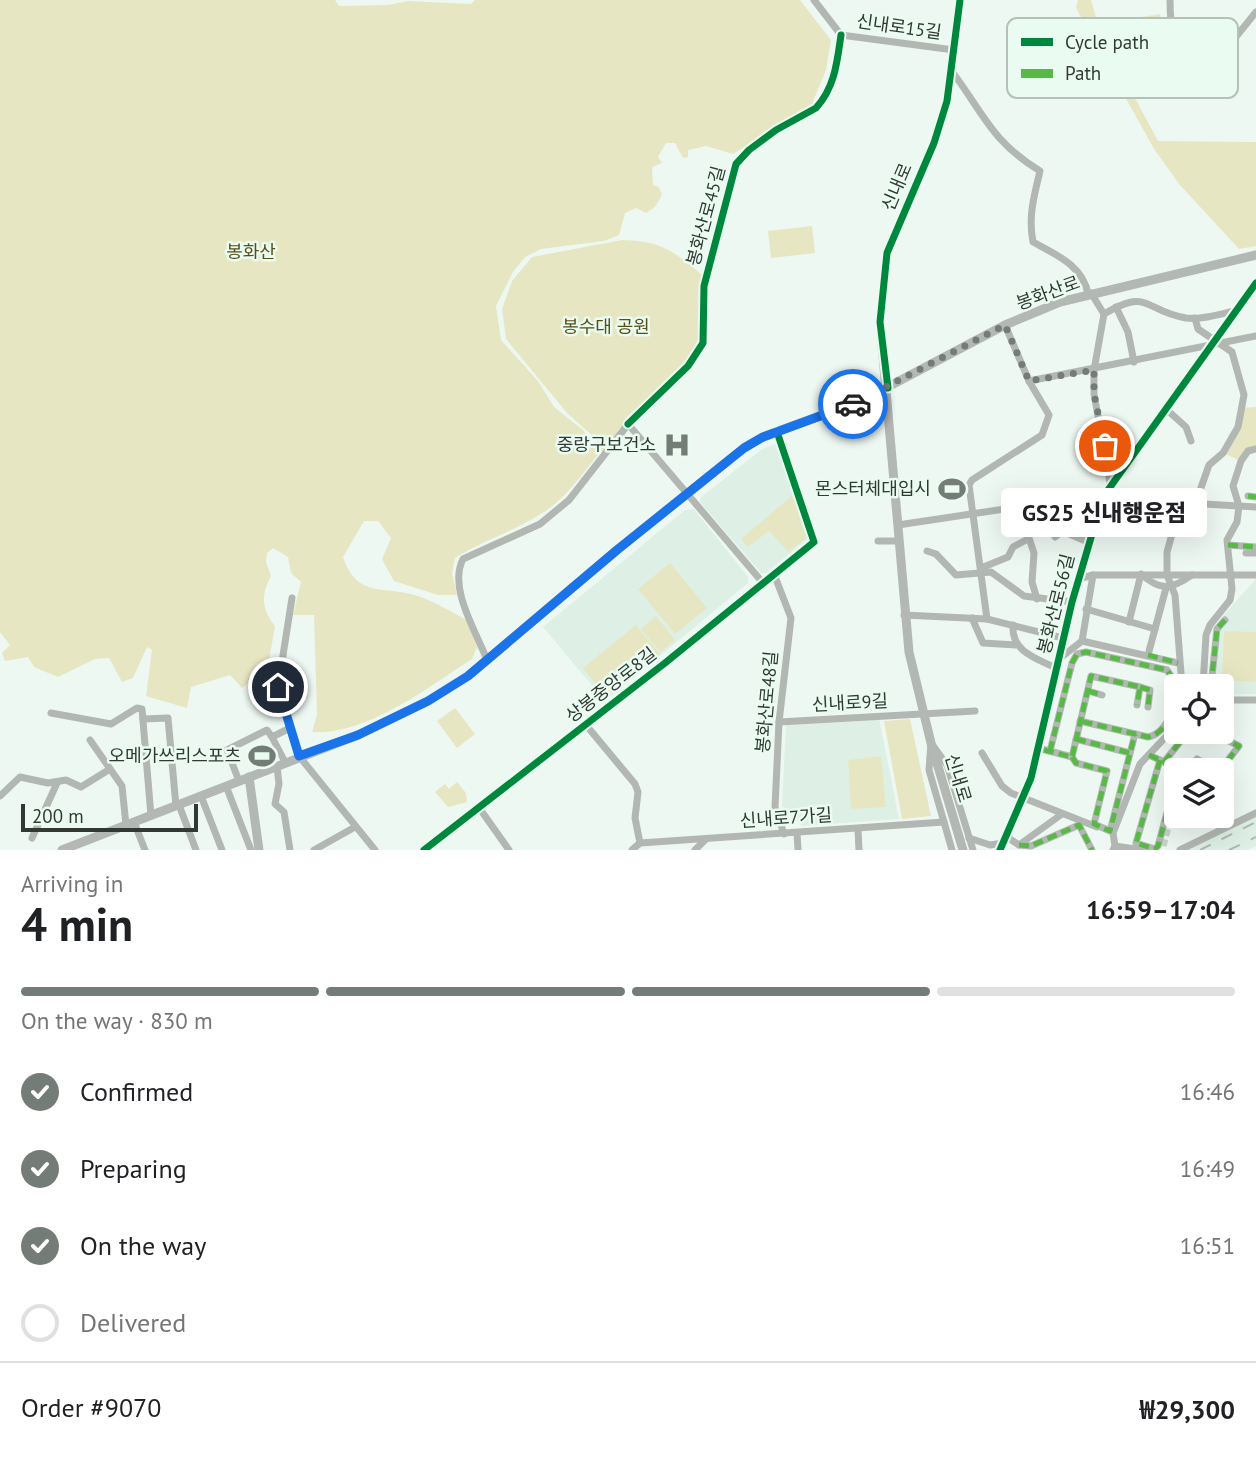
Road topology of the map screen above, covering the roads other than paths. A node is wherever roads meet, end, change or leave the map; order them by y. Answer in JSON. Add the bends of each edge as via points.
{"nodes":[{"id":1,"x":814,"y":0,"type":"edge"},
{"id":2,"x":960,"y":0,"type":"edge"},
{"id":3,"x":1170,"y":0,"type":"edge"},
{"id":4,"x":1256,"y":12,"type":"edge"},
{"id":5,"x":1170,"y":18,"type":"edge"},
{"id":6,"x":1238,"y":34,"type":"edge"},
{"id":7,"x":841,"y":35,"type":"junction"},
{"id":8,"x":954,"y":50,"type":"junction"},
{"id":9,"x":951,"y":70,"type":"junction"},
{"id":10,"x":1256,"y":255,"type":"edge"},
{"id":11,"x":1256,"y":283,"type":"edge"},
{"id":12,"x":1089,"y":294,"type":"junction"},
{"id":13,"x":1116,"y":307,"type":"junction"},
{"id":14,"x":1235,"y":311,"type":"junction"},
{"id":15,"x":1104,"y":314,"type":"junction"},
{"id":16,"x":1195,"y":318,"type":"junction"},
{"id":17,"x":1005,"y":325,"type":"junction"},
{"id":18,"x":1256,"y":336,"type":"edge"},
{"id":19,"x":1214,"y":342,"type":"junction"},
{"id":20,"x":1135,"y":362,"type":"junction"},
{"id":21,"x":1094,"y":370,"type":"junction"},
{"id":22,"x":1029,"y":381,"type":"junction"},
{"id":23,"x":888,"y":388,"type":"junction"},
{"id":24,"x":1166,"y":409,"type":"junction"},
{"id":25,"x":628,"y":424,"type":"junction"},
{"id":26,"x":777,"y":432,"type":"junction"},
{"id":27,"x":1191,"y":441,"type":"dead end"},
{"id":28,"x":1256,"y":449,"type":"edge"},
{"id":29,"x":1110,"y":483,"type":"junction"},
{"id":30,"x":686,"y":496,"type":"junction"},
{"id":31,"x":1103,"y":497,"type":"junction"},
{"id":32,"x":1081,"y":498,"type":"junction"},
{"id":33,"x":1060,"y":501,"type":"junction"},
{"id":34,"x":1196,"y":502,"type":"junction"},
{"id":35,"x":1239,"y":506,"type":"junction"},
{"id":36,"x":1256,"y":507,"type":"edge"},
{"id":37,"x":974,"y":514,"type":"junction"},
{"id":38,"x":1095,"y":520,"type":"junction"},
{"id":39,"x":898,"y":525,"type":"junction"},
{"id":40,"x":1055,"y":537,"type":"dead end"},
{"id":41,"x":1028,"y":539,"type":"junction"},
{"id":42,"x":878,"y":541,"type":"dead end"},
{"id":43,"x":899,"y":541,"type":"junction"},
{"id":44,"x":1088,"y":542,"type":"junction"},
{"id":45,"x":1227,"y":545,"type":"junction"},
{"id":46,"x":1256,"y":547,"type":"edge"},
{"id":47,"x":927,"y":551,"type":"dead end"},
{"id":48,"x":1246,"y":552,"type":"dead end"},
{"id":49,"x":1256,"y":553,"type":"edge"},
{"id":50,"x":982,"y":570,"type":"junction"},
{"id":51,"x":774,"y":574,"type":"junction"},
{"id":52,"x":1141,"y":574,"type":"junction"},
{"id":53,"x":1093,"y":575,"type":"junction"},
{"id":54,"x":1167,"y":575,"type":"junction"},
{"id":55,"x":1192,"y":575,"type":"junction"},
{"id":56,"x":1230,"y":575,"type":"junction"},
{"id":57,"x":1256,"y":575,"type":"edge"},
{"id":58,"x":1078,"y":579,"type":"junction"},
{"id":59,"x":763,"y":583,"type":"junction"},
{"id":60,"x":1169,"y":588,"type":"junction"},
{"id":61,"x":292,"y":598,"type":"dead end"},
{"id":62,"x":1037,"y":599,"type":"junction"},
{"id":63,"x":1072,"y":602,"type":"junction"},
{"id":64,"x":1123,"y":604,"type":"dead end"},
{"id":65,"x":1133,"y":607,"type":"junction"},
{"id":66,"x":1086,"y":610,"type":"junction"},
{"id":67,"x":904,"y":615,"type":"junction"},
{"id":68,"x":972,"y":618,"type":"junction"},
{"id":69,"x":987,"y":620,"type":"junction"},
{"id":70,"x":1225,"y":620,"type":"dead end"},
{"id":71,"x":1129,"y":622,"type":"junction"},
{"id":72,"x":1013,"y":625,"type":"junction"},
{"id":73,"x":1155,"y":629,"type":"junction"},
{"id":74,"x":1063,"y":638,"type":"junction"},
{"id":75,"x":1082,"y":640,"type":"junction"},
{"id":76,"x":1016,"y":645,"type":"junction"},
{"id":77,"x":1148,"y":655,"type":"junction"},
{"id":78,"x":487,"y":660,"type":"junction"},
{"id":79,"x":1178,"y":663,"type":"junction"},
{"id":80,"x":1057,"y":664,"type":"junction"},
{"id":81,"x":1180,"y":674,"type":"edge"},
{"id":82,"x":1204,"y":674,"type":"edge"},
{"id":83,"x":1213,"y":674,"type":"edge"},
{"id":84,"x":1140,"y":687,"type":"junction"},
{"id":85,"x":1088,"y":691,"type":"junction"},
{"id":86,"x":1102,"y":695,"type":"dead end"},
{"id":87,"x":1234,"y":700,"type":"edge"},
{"id":88,"x":1256,"y":700,"type":"edge"},
{"id":89,"x":1137,"y":705,"type":"dead end"},
{"id":90,"x":1148,"y":707,"type":"dead end"},
{"id":91,"x":975,"y":711,"type":"dead end"},
{"id":92,"x":51,"y":713,"type":"dead end"},
{"id":93,"x":923,"y":714,"type":"junction"},
{"id":94,"x":143,"y":719,"type":"junction"},
{"id":95,"x":1080,"y":721,"type":"junction"},
{"id":96,"x":779,"y":722,"type":"junction"},
{"id":97,"x":586,"y":725,"type":"junction"},
{"id":98,"x":290,"y":728,"type":"junction"},
{"id":99,"x":270,"y":733,"type":"junction"},
{"id":100,"x":1135,"y":734,"type":"junction"},
{"id":101,"x":1076,"y":739,"type":"junction"},
{"id":102,"x":1164,"y":739,"type":"edge"},
{"id":103,"x":90,"y":740,"type":"dead end"},
{"id":104,"x":931,"y":744,"type":"junction"},
{"id":105,"x":1177,"y":744,"type":"edge"},
{"id":106,"x":1234,"y":744,"type":"edge"},
{"id":107,"x":1038,"y":748,"type":"junction"},
{"id":108,"x":1050,"y":751,"type":"junction"},
{"id":109,"x":1130,"y":752,"type":"junction"},
{"id":110,"x":982,"y":753,"type":"dead end"},
{"id":111,"x":1149,"y":755,"type":"junction"},
{"id":112,"x":299,"y":756,"type":"junction"},
{"id":113,"x":1072,"y":757,"type":"junction"},
{"id":114,"x":1230,"y":758,"type":"edge"},
{"id":115,"x":1162,"y":761,"type":"junction"},
{"id":116,"x":281,"y":764,"type":"junction"},
{"id":117,"x":110,"y":769,"type":"junction"},
{"id":118,"x":244,"y":779,"type":"junction"},
{"id":119,"x":57,"y":783,"type":"junction"},
{"id":120,"x":226,"y":786,"type":"junction"},
{"id":121,"x":0,"y":796,"type":"edge"},
{"id":122,"x":201,"y":796,"type":"junction"},
{"id":123,"x":1024,"y":800,"type":"junction"},
{"id":124,"x":178,"y":805,"type":"junction"},
{"id":125,"x":480,"y":809,"type":"junction"},
{"id":126,"x":1256,"y":813,"type":"edge"},
{"id":127,"x":1062,"y":814,"type":"junction"},
{"id":128,"x":151,"y":816,"type":"junction"},
{"id":129,"x":944,"y":822,"type":"junction"},
{"id":130,"x":130,"y":824,"type":"junction"},
{"id":131,"x":355,"y":827,"type":"junction"},
{"id":132,"x":1164,"y":827,"type":"edge"},
{"id":133,"x":858,"y":830,"type":"junction"},
{"id":134,"x":1113,"y":833,"type":"junction"},
{"id":135,"x":784,"y":834,"type":"junction"},
{"id":136,"x":797,"y":834,"type":"junction"},
{"id":137,"x":32,"y":838,"type":"dead end"},
{"id":138,"x":969,"y":838,"type":"junction"},
{"id":139,"x":706,"y":839,"type":"junction"},
{"id":140,"x":640,"y":843,"type":"junction"},
{"id":141,"x":1004,"y":843,"type":"edge"},
{"id":142,"x":82,"y":847,"type":"edge"},
{"id":143,"x":1016,"y":847,"type":"edge"},
{"id":144,"x":1159,"y":847,"type":"edge"},
{"id":145,"x":1114,"y":848,"type":"edge"},
{"id":146,"x":426,"y":849,"type":"edge"},
{"id":147,"x":62,"y":850,"type":"edge"},
{"id":148,"x":145,"y":850,"type":"edge"},
{"id":149,"x":196,"y":850,"type":"edge"},
{"id":150,"x":222,"y":850,"type":"edge"},
{"id":151,"x":251,"y":850,"type":"edge"},
{"id":152,"x":260,"y":850,"type":"edge"},
{"id":153,"x":290,"y":850,"type":"edge"},
{"id":154,"x":314,"y":850,"type":"edge"},
{"id":155,"x":375,"y":850,"type":"edge"},
{"id":156,"x":509,"y":850,"type":"edge"},
{"id":157,"x":632,"y":850,"type":"edge"},
{"id":158,"x":695,"y":850,"type":"edge"},
{"id":159,"x":798,"y":850,"type":"edge"},
{"id":160,"x":859,"y":850,"type":"edge"},
{"id":161,"x":953,"y":850,"type":"edge"},
{"id":162,"x":963,"y":850,"type":"edge"},
{"id":163,"x":973,"y":850,"type":"edge"},
{"id":164,"x":1027,"y":850,"type":"edge"},
{"id":165,"x":1092,"y":850,"type":"edge"},
{"id":166,"x":1142,"y":850,"type":"edge"},
{"id":167,"x":1181,"y":850,"type":"edge"}],
"edges":[{"from":1,"to":7,"type":"street","name":"신내로15길"},
{"from":2,"to":8,"type":"main road","name":"신내로"},
{"from":3,"to":5,"type":"street"},
{"from":4,"to":6,"type":"street"},
{"from":7,"to":8,"type":"street","name":"신내로15길"},
{"from":7,"to":25,"type":"street","name":"봉화산로45길","via":[[834,80],[816,108],[748,150],[736,164],[704,286],[703,343],[688,366]]},
{"from":8,"to":9,"type":"main road","name":"신내로"},
{"from":9,"to":12,"type":"street","via":[[989,129],[1011,152],[1040,171],[1032,201],[1033,242],[1070,263]]},
{"from":9,"to":23,"type":"main road","name":"신내로","via":[[934,143],[887,253],[880,322]]},
{"from":10,"to":12,"type":"main road","name":"봉화산로"},
{"from":11,"to":14,"type":"street","name":"봉화산로56길"},
{"from":12,"to":15,"type":"street"},
{"from":12,"to":17,"type":"main road","name":"봉화산로"},
{"from":13,"to":15,"type":"street"},
{"from":13,"to":16,"type":"street","via":[[1136,300]]},
{"from":13,"to":20,"type":"street"},
{"from":14,"to":16,"type":"street"},
{"from":14,"to":19,"type":"street","name":"봉화산로56길"},
{"from":15,"to":21,"type":"street"},
{"from":16,"to":19,"type":"street","via":[[1196,328]]},
{"from":17,"to":22,"type":"street"},
{"from":17,"to":23,"type":"main road","name":"봉화산로"},
{"from":18,"to":19,"type":"street"},
{"from":19,"to":20,"type":"street"},
{"from":19,"to":24,"type":"street","name":"봉화산로56길"},
{"from":19,"to":34,"type":"street","via":[[1232,352],[1244,395],[1238,427],[1223,453],[1209,465]]},
{"from":20,"to":21,"type":"street"},
{"from":21,"to":22,"type":"street"},
{"from":21,"to":29,"type":"street"},
{"from":22,"to":37,"type":"street","via":[[1049,413],[1047,426],[1042,435],[972,480]]},
{"from":23,"to":26,"type":"main road","name":"봉화산로"},
{"from":23,"to":39,"type":"main road","name":"신내로"},
{"from":24,"to":27,"type":"street","via":[[1186,427]]},
{"from":24,"to":29,"type":"street","name":"봉화산로56길"},
{"from":25,"to":30,"type":"street"},
{"from":25,"to":78,"type":"street","name":"봉화산로45길","via":[[569,500],[540,524],[463,559],[457,571],[459,587]]},
{"from":26,"to":30,"type":"main road","name":"봉화산로","via":[[744,448]]},
{"from":26,"to":51,"type":"street","name":"상봉중앙로8길","via":[[815,540]]},
{"from":28,"to":35,"type":"street","via":[[1241,461],[1233,486]]},
{"from":29,"to":31,"type":"street","name":"봉화산로56길"},
{"from":30,"to":59,"type":"street"},
{"from":30,"to":78,"type":"main road","name":"봉화산로"},
{"from":31,"to":32,"type":"street"},
{"from":31,"to":34,"type":"street"},
{"from":31,"to":38,"type":"street","name":"봉화산로56길"},
{"from":32,"to":33,"type":"street"},
{"from":32,"to":38,"type":"street","via":[[1077,513]]},
{"from":33,"to":37,"type":"street"},
{"from":33,"to":41,"type":"street"},
{"from":34,"to":35,"type":"street"},
{"from":34,"to":54,"type":"street","via":[[1170,540]]},
{"from":35,"to":36,"type":"street"},
{"from":35,"to":45,"type":"street"},
{"from":37,"to":39,"type":"street"},
{"from":37,"to":50,"type":"street"},
{"from":38,"to":44,"type":"street","name":"봉화산로56길"},
{"from":39,"to":43,"type":"main road","name":"신내로"},
{"from":40,"to":44,"type":"street","name":"봉화산로56길","via":[[1062,531]]},
{"from":41,"to":50,"type":"street","via":[[1013,547],[1008,557]]},
{"from":41,"to":62,"type":"street","via":[[1034,553],[1032,582]]},
{"from":42,"to":43,"type":"street"},
{"from":43,"to":67,"type":"main road","name":"신내로"},
{"from":44,"to":58,"type":"street","name":"봉화산로56길"},
{"from":45,"to":46,"type":"street"},
{"from":45,"to":56,"type":"street"},
{"from":47,"to":50,"type":"street","via":[[956,575]]},
{"from":48,"to":49,"type":"street"},
{"from":50,"to":62,"type":"street"},
{"from":50,"to":69,"type":"street"},
{"from":51,"to":59,"type":"street","name":"상봉중앙로8길"},
{"from":51,"to":96,"type":"street","name":"봉화산로48길","via":[[791,618]]},
{"from":52,"to":53,"type":"street"},
{"from":52,"to":54,"type":"street"},
{"from":52,"to":60,"type":"street","via":[[1151,583]]},
{"from":52,"to":65,"type":"street"},
{"from":53,"to":58,"type":"street"},
{"from":53,"to":66,"type":"street"},
{"from":54,"to":55,"type":"street"},
{"from":54,"to":60,"type":"street"},
{"from":55,"to":56,"type":"street"},
{"from":55,"to":60,"type":"street"},
{"from":56,"to":57,"type":"street"},
{"from":56,"to":82,"type":"street","via":[[1230,600],[1206,635]]},
{"from":58,"to":63,"type":"street","name":"봉화산로56길"},
{"from":59,"to":97,"type":"street","name":"상봉중앙로8길"},
{"from":60,"to":73,"type":"street"},
{"from":60,"to":79,"type":"street","via":[[1178,624]]},
{"from":61,"to":98,"type":"street","via":[[278,687]]},
{"from":62,"to":63,"type":"street"},
{"from":63,"to":74,"type":"street","name":"봉화산로56길"},
{"from":64,"to":65,"type":"street"},
{"from":65,"to":71,"type":"street"},
{"from":66,"to":71,"type":"street"},
{"from":66,"to":75,"type":"street"},
{"from":67,"to":68,"type":"street"},
{"from":67,"to":93,"type":"main road","name":"신내로"},
{"from":68,"to":69,"type":"street"},
{"from":68,"to":76,"type":"street","via":[[983,643]]},
{"from":69,"to":72,"type":"street"},
{"from":70,"to":83,"type":"street","via":[[1217,629]]},
{"from":71,"to":73,"type":"street"},
{"from":72,"to":74,"type":"street"},
{"from":72,"to":76,"type":"street"},
{"from":73,"to":77,"type":"street"},
{"from":74,"to":80,"type":"street","name":"봉화산로56길"},
{"from":75,"to":77,"type":"street","name":"봉화산로56길"},
{"from":75,"to":80,"type":"street","name":"봉화산로56길"},
{"from":76,"to":80,"type":"street"},
{"from":77,"to":79,"type":"street","name":"봉화산로56길"},
{"from":78,"to":112,"type":"main road","name":"봉화산로","via":[[428,701],[358,735]]},
{"from":79,"to":81,"type":"street"},
{"from":80,"to":107,"type":"street","name":"봉화산로56길"},
{"from":84,"to":85,"type":"street","via":[[1091,676]]},
{"from":84,"to":89,"type":"street"},
{"from":84,"to":90,"type":"street","via":[[1150,690]]},
{"from":85,"to":86,"type":"street"},
{"from":85,"to":95,"type":"street"},
{"from":87,"to":88,"type":"street"},
{"from":91,"to":93,"type":"street"},
{"from":92,"to":94,"type":"street","via":[[111,724],[137,708],[142,709]]},
{"from":93,"to":96,"type":"street","name":"신내로9길"},
{"from":93,"to":104,"type":"main road","name":"신내로"},
{"from":94,"to":124,"type":"street","via":[[168,718]]},
{"from":94,"to":128,"type":"street"},
{"from":95,"to":100,"type":"street"},
{"from":95,"to":101,"type":"street"},
{"from":96,"to":135,"type":"street","name":"봉화산로48길","via":[[775,807]]},
{"from":97,"to":125,"type":"street","name":"상봉중앙로8길"},
{"from":97,"to":140,"type":"street","via":[[635,784]]},
{"from":98,"to":99,"type":"street"},
{"from":98,"to":112,"type":"street"},
{"from":99,"to":116,"type":"street"},
{"from":99,"to":118,"type":"street","via":[[227,751]]},
{"from":100,"to":108,"type":"street","via":[[1153,736],[1168,722],[1175,692],[1171,674],[1080,652],[1072,663]]},
{"from":100,"to":109,"type":"street"},
{"from":101,"to":109,"type":"street"},
{"from":101,"to":113,"type":"street"},
{"from":102,"to":111,"type":"street"},
{"from":103,"to":117,"type":"street"},
{"from":104,"to":129,"type":"street","via":[[929,769]]},
{"from":104,"to":138,"type":"street","via":[[947,765]]},
{"from":104,"to":162,"type":"main road","name":"신내로"},
{"from":105,"to":115,"type":"street"},
{"from":106,"to":114,"type":"street","via":[[1239,746]]},
{"from":107,"to":108,"type":"street"},
{"from":107,"to":123,"type":"street","name":"봉화산로56길"},
{"from":108,"to":113,"type":"street"},
{"from":109,"to":113,"type":"street","via":[[1110,831],[1094,824],[1107,771],[1076,763]]},
{"from":110,"to":123,"type":"street","via":[[1002,786]]},
{"from":111,"to":115,"type":"street"},
{"from":111,"to":134,"type":"street","via":[[1140,764]]},
{"from":112,"to":116,"type":"main road","name":"봉화산로"},
{"from":112,"to":131,"type":"street"},
{"from":115,"to":144,"type":"street","via":[[1135,840]]},
{"from":116,"to":118,"type":"main road","name":"봉화산로"},
{"from":116,"to":153,"type":"street","via":[[275,804],[284,812]]},
{"from":117,"to":119,"type":"street","via":[[81,787],[66,780]]},
{"from":117,"to":130,"type":"street","via":[[124,791]]},
{"from":118,"to":120,"type":"main road","name":"봉화산로"},
{"from":118,"to":152,"type":"main road"},
{"from":119,"to":121,"type":"street","via":[[20,777]]},
{"from":119,"to":137,"type":"street"},
{"from":120,"to":122,"type":"main road","name":"봉화산로"},
{"from":120,"to":151,"type":"street"},
{"from":122,"to":124,"type":"main road","name":"봉화산로"},
{"from":122,"to":150,"type":"street"},
{"from":123,"to":127,"type":"street"},
{"from":123,"to":141,"type":"street","name":"봉화산로56길"},
{"from":124,"to":128,"type":"main road","name":"봉화산로"},
{"from":124,"to":149,"type":"street"},
{"from":125,"to":146,"type":"street","name":"상봉중앙로8길"},
{"from":125,"to":156,"type":"street"},
{"from":126,"to":167,"type":"street"},
{"from":127,"to":134,"type":"street"},
{"from":127,"to":143,"type":"street"},
{"from":128,"to":130,"type":"main road","name":"봉화산로"},
{"from":129,"to":133,"type":"street","name":"신내로7가길"},
{"from":129,"to":161,"type":"street"},
{"from":130,"to":142,"type":"main road","name":"봉화산로"},
{"from":130,"to":148,"type":"street"},
{"from":131,"to":154,"type":"street"},
{"from":131,"to":155,"type":"street"},
{"from":132,"to":144,"type":"street"},
{"from":133,"to":136,"type":"street","name":"신내로7가길"},
{"from":133,"to":160,"type":"street"},
{"from":134,"to":145,"type":"street"},
{"from":135,"to":136,"type":"street","name":"신내로7가길"},
{"from":135,"to":139,"type":"street","name":"신내로7가길"},
{"from":136,"to":159,"type":"street"},
{"from":138,"to":141,"type":"street","via":[[982,844]]},
{"from":138,"to":163,"type":"street"},
{"from":139,"to":140,"type":"street","name":"신내로7가길"},
{"from":139,"to":158,"type":"street"},
{"from":140,"to":157,"type":"street"},
{"from":141,"to":143,"type":"street"},
{"from":142,"to":147,"type":"main road","name":"봉화산로"},
{"from":143,"to":164,"type":"street"},
{"from":143,"to":165,"type":"street","via":[[1031,846],[1079,825]]},
{"from":145,"to":166,"type":"street"}]}
